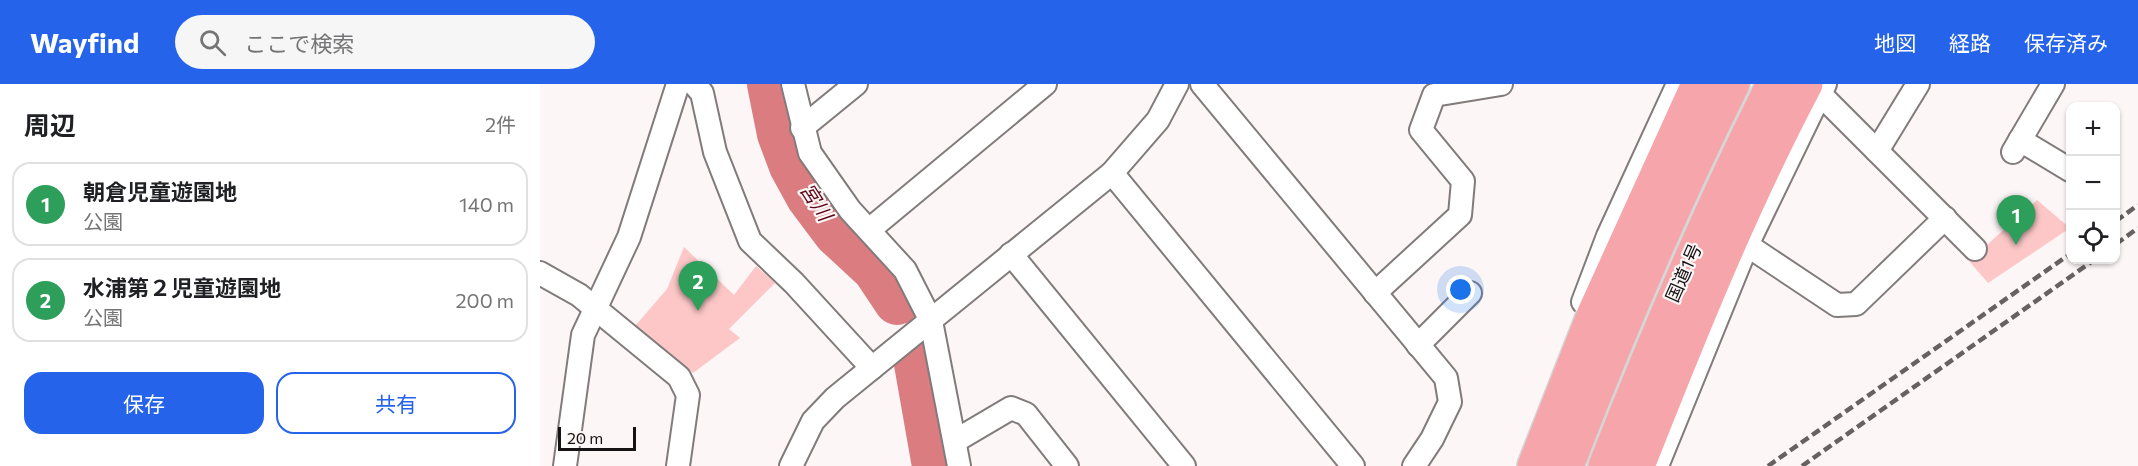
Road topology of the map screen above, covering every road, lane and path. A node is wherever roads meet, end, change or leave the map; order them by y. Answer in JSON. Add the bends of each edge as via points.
{"nodes":[{"id":1,"x":678,"y":84,"type":"edge"},
{"id":2,"x":694,"y":84,"type":"edge"},
{"id":3,"x":793,"y":84,"type":"edge"},
{"id":4,"x":856,"y":84,"type":"edge"},
{"id":5,"x":1045,"y":84,"type":"edge"},
{"id":6,"x":1177,"y":84,"type":"edge"},
{"id":7,"x":1202,"y":84,"type":"edge"},
{"id":8,"x":1501,"y":84,"type":"edge"},
{"id":9,"x":1678,"y":84,"type":"edge"},
{"id":10,"x":1698,"y":84,"type":"edge"},
{"id":11,"x":1733,"y":84,"type":"edge"},
{"id":12,"x":1773,"y":84,"type":"edge"},
{"id":13,"x":1918,"y":84,"type":"edge"},
{"id":14,"x":2053,"y":84,"type":"edge"},
{"id":15,"x":1817,"y":87,"type":"edge"},
{"id":16,"x":802,"y":128,"type":"junction"},
{"id":17,"x":1877,"y":151,"type":"junction"},
{"id":18,"x":2066,"y":168,"type":"edge"},
{"id":19,"x":1112,"y":173,"type":"junction"},
{"id":20,"x":1944,"y":218,"type":"junction"},
{"id":21,"x":869,"y":230,"type":"junction"},
{"id":22,"x":1747,"y":245,"type":"junction"},
{"id":23,"x":1975,"y":249,"type":"dead end"},
{"id":24,"x":1011,"y":254,"type":"junction"},
{"id":25,"x":540,"y":273,"type":"edge"},
{"id":26,"x":1375,"y":292,"type":"junction"},
{"id":27,"x":1470,"y":293,"type":"dead end"},
{"id":28,"x":596,"y":308,"type":"junction"},
{"id":29,"x":931,"y":321,"type":"junction"},
{"id":30,"x":1418,"y":345,"type":"junction"},
{"id":31,"x":872,"y":368,"type":"junction"},
{"id":32,"x":955,"y":441,"type":"junction"},
{"id":33,"x":565,"y":466,"type":"edge"},
{"id":34,"x":678,"y":466,"type":"edge"},
{"id":35,"x":790,"y":466,"type":"edge"},
{"id":36,"x":958,"y":466,"type":"edge"},
{"id":37,"x":1067,"y":466,"type":"edge"},
{"id":38,"x":1184,"y":466,"type":"edge"},
{"id":39,"x":1353,"y":466,"type":"edge"},
{"id":40,"x":1414,"y":466,"type":"edge"},
{"id":41,"x":1520,"y":466,"type":"edge"},
{"id":42,"x":1534,"y":466,"type":"edge"},
{"id":43,"x":1568,"y":466,"type":"edge"},
{"id":44,"x":1605,"y":466,"type":"edge"},
{"id":45,"x":1638,"y":466,"type":"edge"},
{"id":46,"x":1657,"y":466,"type":"edge"}],
"edges":[{"from":1,"to":28,"type":"street","via":[[629,237]]},
{"from":2,"to":31,"type":"street","via":[[702,93],[716,152],[750,241]]},
{"from":3,"to":16,"type":"street"},
{"from":4,"to":16,"type":"street"},
{"from":5,"to":21,"type":"street"},
{"from":6,"to":19,"type":"street","via":[[1158,120]]},
{"from":7,"to":26,"type":"street"},
{"from":8,"to":26,"type":"street","via":[[1434,94],[1421,130],[1463,181],[1460,214]]},
{"from":9,"to":41,"type":"street","via":[[1608,236]]},
{"from":10,"to":42,"type":"highway","via":[[1631,226]]},
{"from":11,"to":43,"type":"highway","name":"国道1号","via":[[1620,328]]},
{"from":12,"to":44,"type":"highway","name":"国道1号","via":[[1721,187]]},
{"from":13,"to":17,"type":"street"},
{"from":14,"to":18,"type":"street","via":[[2017,146]]},
{"from":15,"to":17,"type":"street"},
{"from":15,"to":22,"type":"street"},
{"from":15,"to":45,"type":"highway","via":[[1738,225]]},
{"from":16,"to":21,"type":"street","via":[[810,153]]},
{"from":17,"to":20,"type":"street"},
{"from":19,"to":24,"type":"street"},
{"from":19,"to":39,"type":"street"},
{"from":20,"to":22,"type":"street","via":[[1856,304],[1837,305]]},
{"from":20,"to":23,"type":"street"},
{"from":21,"to":29,"type":"street","via":[[905,270]]},
{"from":22,"to":46,"type":"street"},
{"from":24,"to":29,"type":"street"},
{"from":24,"to":38,"type":"street"},
{"from":25,"to":28,"type":"street"},
{"from":26,"to":30,"type":"street"},
{"from":27,"to":30,"type":"street"},
{"from":28,"to":33,"type":"street","via":[[583,335]]},
{"from":28,"to":34,"type":"street","via":[[680,378],[688,395]]},
{"from":29,"to":31,"type":"street"},
{"from":29,"to":32,"type":"street"},
{"from":30,"to":40,"type":"street","via":[[1446,378],[1450,402]]},
{"from":31,"to":35,"type":"street","via":[[813,421]]},
{"from":32,"to":36,"type":"street"},
{"from":32,"to":37,"type":"street","via":[[1011,408],[1026,414]]}]}
